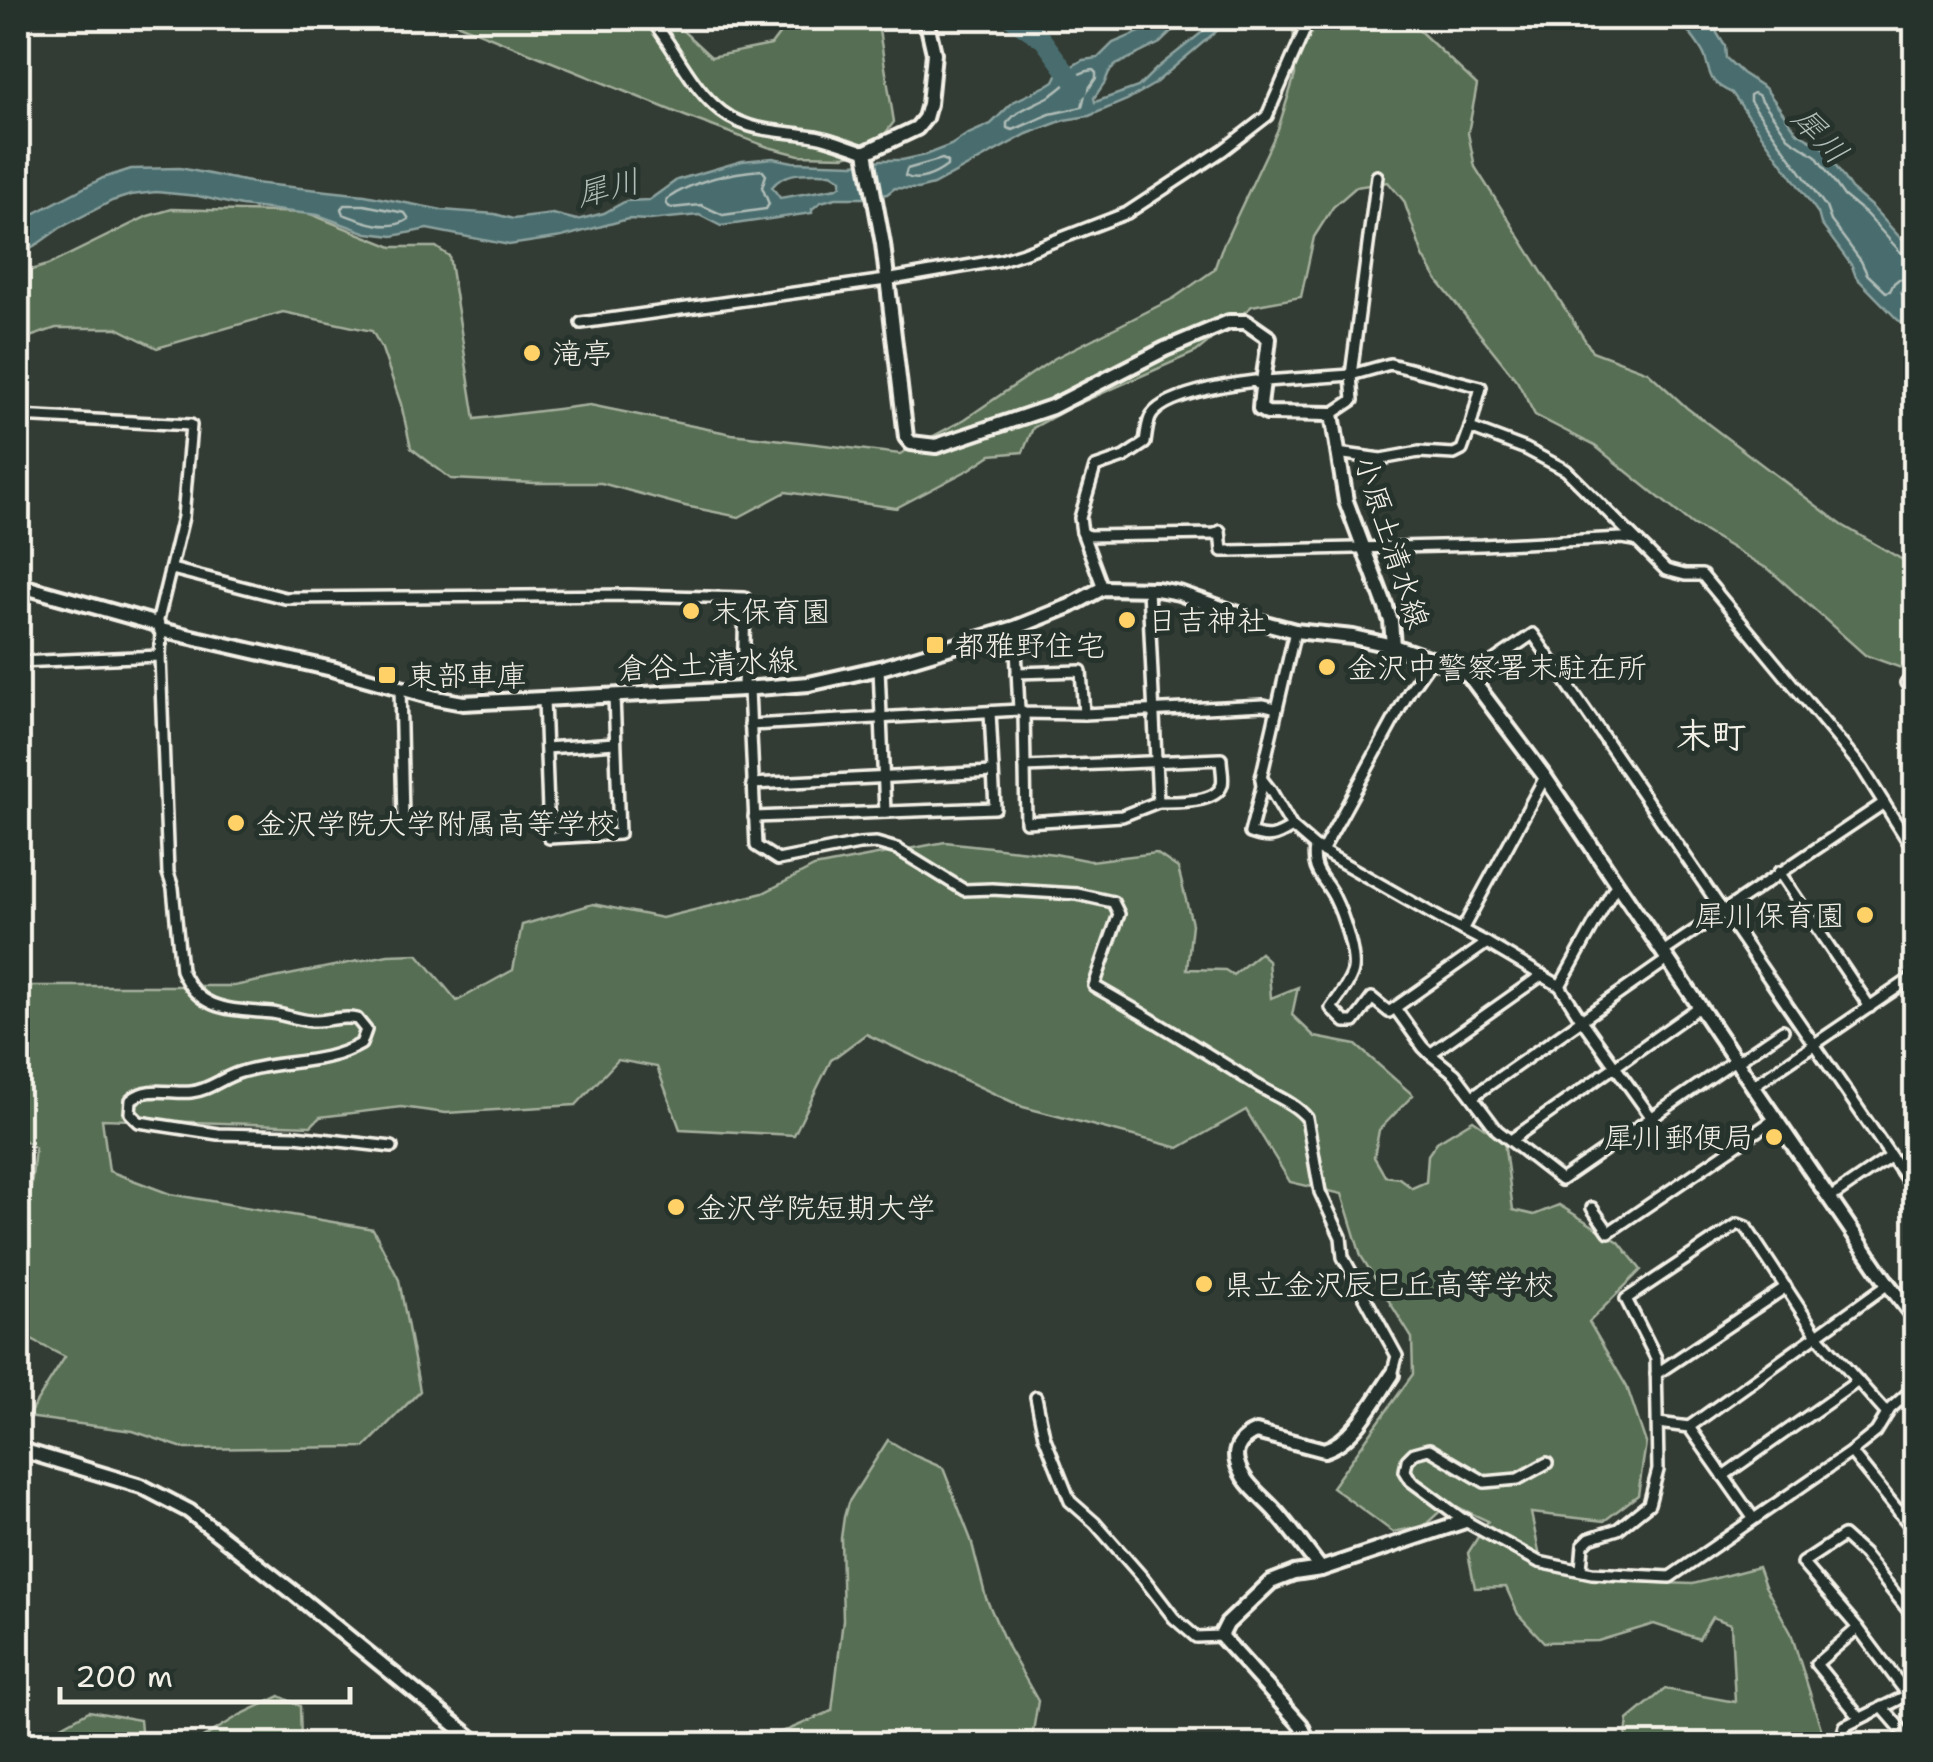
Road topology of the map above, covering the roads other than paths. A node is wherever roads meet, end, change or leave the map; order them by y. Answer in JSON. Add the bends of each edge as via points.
{"nodes":[{"id":1,"x":650,"y":18,"type":"edge"},
{"id":2,"x":922,"y":18,"type":"edge"},
{"id":3,"x":1310,"y":18,"type":"edge"},
{"id":4,"x":867,"y":155,"type":"junction"},
{"id":5,"x":1378,"y":176,"type":"dead end"},
{"id":6,"x":886,"y":280,"type":"junction"},
{"id":7,"x":580,"y":323,"type":"dead end"},
{"id":8,"x":1351,"y":374,"type":"junction"},
{"id":9,"x":1264,"y":384,"type":"junction"},
{"id":10,"x":1332,"y":414,"type":"junction"},
{"id":11,"x":18,"y":416,"type":"edge"},
{"id":12,"x":1470,"y":428,"type":"junction"},
{"id":13,"x":1337,"y":453,"type":"junction"},
{"id":14,"x":1082,"y":532,"type":"junction"},
{"id":15,"x":1635,"y":540,"type":"junction"},
{"id":16,"x":1364,"y":549,"type":"junction"},
{"id":17,"x":172,"y":569,"type":"junction"},
{"id":18,"x":18,"y":585,"type":"edge"},
{"id":19,"x":1103,"y":588,"type":"junction"},
{"id":20,"x":1148,"y":589,"type":"junction"},
{"id":21,"x":159,"y":627,"type":"junction"},
{"id":22,"x":1015,"y":628,"type":"junction"},
{"id":23,"x":1295,"y":631,"type":"junction"},
{"id":24,"x":1392,"y":646,"type":"junction"},
{"id":25,"x":160,"y":656,"type":"junction"},
{"id":26,"x":1432,"y":659,"type":"junction"},
{"id":27,"x":18,"y":662,"type":"edge"},
{"id":28,"x":879,"y":668,"type":"junction"},
{"id":29,"x":1018,"y":673,"type":"junction"},
{"id":30,"x":1470,"y":677,"type":"junction"},
{"id":31,"x":1906,"y":683,"type":"dead end"},
{"id":32,"x":400,"y":687,"type":"junction"},
{"id":33,"x":746,"y":689,"type":"junction"},
{"id":34,"x":1916,"y":691,"type":"edge"},
{"id":35,"x":614,"y":695,"type":"junction"},
{"id":36,"x":544,"y":699,"type":"junction"},
{"id":37,"x":1276,"y":708,"type":"junction"},
{"id":38,"x":1154,"y":711,"type":"junction"},
{"id":39,"x":990,"y":712,"type":"junction"},
{"id":40,"x":1022,"y":712,"type":"junction"},
{"id":41,"x":1084,"y":714,"type":"junction"},
{"id":42,"x":881,"y":718,"type":"junction"},
{"id":43,"x":750,"y":725,"type":"junction"},
{"id":44,"x":616,"y":744,"type":"junction"},
{"id":45,"x":546,"y":748,"type":"junction"},
{"id":46,"x":1156,"y":762,"type":"junction"},
{"id":47,"x":1025,"y":767,"type":"junction"},
{"id":48,"x":993,"y":772,"type":"junction"},
{"id":49,"x":1545,"y":777,"type":"junction"},
{"id":50,"x":883,"y":778,"type":"junction"},
{"id":51,"x":1261,"y":778,"type":"junction"},
{"id":52,"x":752,"y":784,"type":"junction"},
{"id":53,"x":1158,"y":802,"type":"junction"},
{"id":54,"x":1884,"y":803,"type":"junction"},
{"id":55,"x":885,"y":812,"type":"junction"},
{"id":56,"x":754,"y":817,"type":"junction"},
{"id":57,"x":403,"y":818,"type":"dead end"},
{"id":58,"x":1292,"y":827,"type":"junction"},
{"id":59,"x":1319,"y":849,"type":"junction"},
{"id":60,"x":1916,"y":854,"type":"edge"},
{"id":61,"x":1779,"y":872,"type":"junction"},
{"id":62,"x":1617,"y":883,"type":"junction"},
{"id":63,"x":1723,"y":912,"type":"junction"},
{"id":64,"x":1462,"y":930,"type":"junction"},
{"id":65,"x":1487,"y":942,"type":"junction"},
{"id":66,"x":1665,"y":956,"type":"junction"},
{"id":67,"x":1542,"y":974,"type":"junction"},
{"id":68,"x":1916,"y":975,"type":"edge"},
{"id":69,"x":1560,"y":986,"type":"junction"},
{"id":70,"x":1870,"y":1007,"type":"junction"},
{"id":71,"x":1395,"y":1008,"type":"junction"},
{"id":72,"x":1699,"y":1008,"type":"junction"},
{"id":73,"x":1581,"y":1019,"type":"junction"},
{"id":74,"x":1783,"y":1030,"type":"dead end"},
{"id":75,"x":1813,"y":1044,"type":"junction"},
{"id":76,"x":1430,"y":1054,"type":"junction"},
{"id":77,"x":1736,"y":1061,"type":"junction"},
{"id":78,"x":1615,"y":1067,"type":"junction"},
{"id":79,"x":1752,"y":1086,"type":"junction"},
{"id":80,"x":1472,"y":1096,"type":"junction"},
{"id":81,"x":1652,"y":1118,"type":"junction"},
{"id":82,"x":1775,"y":1119,"type":"junction"},
{"id":83,"x":1511,"y":1140,"type":"junction"},
{"id":84,"x":392,"y":1147,"type":"dead end"},
{"id":85,"x":1890,"y":1157,"type":"junction"},
{"id":86,"x":1916,"y":1193,"type":"edge"},
{"id":87,"x":1830,"y":1198,"type":"junction"},
{"id":88,"x":1592,"y":1208,"type":"dead end"},
{"id":89,"x":1888,"y":1284,"type":"junction"},
{"id":90,"x":1786,"y":1286,"type":"junction"},
{"id":91,"x":1916,"y":1320,"type":"edge"},
{"id":92,"x":1817,"y":1335,"type":"junction"},
{"id":93,"x":1656,"y":1374,"type":"junction"},
{"id":94,"x":1392,"y":1375,"type":"joint"},
{"id":95,"x":1858,"y":1381,"type":"junction"},
{"id":96,"x":1916,"y":1386,"type":"edge"},
{"id":97,"x":1036,"y":1397,"type":"dead end"},
{"id":98,"x":1887,"y":1414,"type":"junction"},
{"id":99,"x":1658,"y":1422,"type":"junction"},
{"id":100,"x":1689,"y":1426,"type":"junction"},
{"id":101,"x":18,"y":1448,"type":"edge"},
{"id":102,"x":1851,"y":1452,"type":"junction"},
{"id":103,"x":1548,"y":1463,"type":"dead end"},
{"id":104,"x":1723,"y":1476,"type":"junction"},
{"id":105,"x":1916,"y":1504,"type":"edge"},
{"id":106,"x":1899,"y":1512,"type":"junction"},
{"id":107,"x":1753,"y":1518,"type":"junction"},
{"id":108,"x":1465,"y":1521,"type":"junction"},
{"id":109,"x":1916,"y":1533,"type":"edge"},
{"id":110,"x":1321,"y":1569,"type":"junction"},
{"id":111,"x":1581,"y":1569,"type":"junction"},
{"id":112,"x":1916,"y":1620,"type":"edge"},
{"id":113,"x":1858,"y":1628,"type":"junction"},
{"id":114,"x":1221,"y":1636,"type":"junction"},
{"id":115,"x":1912,"y":1693,"type":"edge"},
{"id":116,"x":1882,"y":1707,"type":"junction"},
{"id":117,"x":1860,"y":1718,"type":"junction"},
{"id":118,"x":480,"y":1744,"type":"edge"},
{"id":119,"x":1309,"y":1744,"type":"edge"},
{"id":120,"x":1846,"y":1744,"type":"edge"},
{"id":121,"x":1914,"y":1744,"type":"edge"}],
"edges":[{"from":1,"to":4,"type":"street","via":[[714,106],[732,119],[819,136]]},
{"from":2,"to":4,"type":"main road","via":[[934,53],[925,118]]},
{"from":3,"to":6,"type":"street","via":[[1267,116],[1146,202],[1023,254]]},
{"from":4,"to":6,"type":"main road"},
{"from":5,"to":8,"type":"street"},
{"from":6,"to":7,"type":"street"},
{"from":6,"to":9,"type":"main road","via":[[910,443],[936,446],[1052,407],[1229,322],[1246,322],[1268,338]]},
{"from":8,"to":9,"type":"street"},
{"from":8,"to":10,"type":"street","via":[[1353,400]]},
{"from":8,"to":12,"type":"street","via":[[1390,364],[1481,388]]},
{"from":9,"to":10,"type":"main road","via":[[1260,408],[1267,413]]},
{"from":9,"to":14,"type":"street","via":[[1214,386],[1159,406],[1144,442],[1096,467]]},
{"from":10,"to":13,"type":"main road","name":"小原土清水線"},
{"from":11,"to":17,"type":"street","via":[[191,425]]},
{"from":12,"to":13,"type":"street","via":[[1454,454],[1381,459]]},
{"from":12,"to":15,"type":"street","via":[[1566,470]]},
{"from":13,"to":16,"type":"main road","name":"小原土清水線"},
{"from":14,"to":16,"type":"street","via":[[1220,531],[1222,550],[1230,552]]},
{"from":14,"to":19,"type":"street"},
{"from":15,"to":16,"type":"street"},
{"from":15,"to":54,"type":"street","via":[[1666,570],[1702,575]]},
{"from":16,"to":24,"type":"main road","name":"小原土清水線","via":[[1391,621]]},
{"from":17,"to":21,"type":"street"},
{"from":17,"to":33,"type":"street","via":[[285,598],[745,598]]},
{"from":18,"to":21,"type":"main road","name":"倉谷土清水線"},
{"from":19,"to":20,"type":"main road","name":"倉谷土清水線"},
{"from":19,"to":22,"type":"main road","name":"倉谷土清水線"},
{"from":20,"to":23,"type":"main road","name":"倉谷土清水線"},
{"from":20,"to":38,"type":"street"},
{"from":21,"to":25,"type":"street"},
{"from":21,"to":32,"type":"main road","name":"倉谷土清水線"},
{"from":22,"to":28,"type":"main road","name":"倉谷土清水線"},
{"from":22,"to":29,"type":"street"},
{"from":23,"to":24,"type":"main road","name":"倉谷土清水線"},
{"from":23,"to":37,"type":"street"},
{"from":24,"to":26,"type":"main road","name":"小原土清水線"},
{"from":25,"to":27,"type":"street"},
{"from":25,"to":84,"type":"street","via":[[168,873],[184,978],[203,1000],[222,1008],[314,1022],[357,1018],[366,1030],[361,1044],[331,1057],[252,1068],[206,1089],[137,1094],[130,1113],[139,1122],[218,1134]]},
{"from":26,"to":30,"type":"main road","name":"小原土清水線"},
{"from":26,"to":59,"type":"street"},
{"from":28,"to":33,"type":"main road","name":"倉谷土清水線","via":[[810,684]]},
{"from":28,"to":42,"type":"street"},
{"from":29,"to":40,"type":"street"},
{"from":29,"to":41,"type":"street","via":[[1080,671]]},
{"from":30,"to":49,"type":"main road","name":"小原土清水線"},
{"from":30,"to":63,"type":"street","via":[[1533,634]]},
{"from":31,"to":34,"type":"street"},
{"from":32,"to":36,"type":"main road","name":"倉谷土清水線","via":[[463,703]]},
{"from":32,"to":57,"type":"street"},
{"from":33,"to":35,"type":"main road","name":"倉谷土清水線"},
{"from":33,"to":43,"type":"street"},
{"from":35,"to":36,"type":"main road","name":"倉谷土清水線"},
{"from":35,"to":44,"type":"street"},
{"from":36,"to":45,"type":"street"},
{"from":37,"to":38,"type":"street"},
{"from":37,"to":51,"type":"street"},
{"from":38,"to":41,"type":"street"},
{"from":38,"to":46,"type":"street"},
{"from":39,"to":40,"type":"street"},
{"from":39,"to":42,"type":"street"},
{"from":39,"to":48,"type":"street"},
{"from":40,"to":41,"type":"street"},
{"from":40,"to":47,"type":"street"},
{"from":42,"to":43,"type":"street"},
{"from":42,"to":50,"type":"street"},
{"from":43,"to":52,"type":"street"},
{"from":44,"to":45,"type":"street"},
{"from":44,"to":45,"type":"street","via":[[618,834],[549,838]]},
{"from":46,"to":47,"type":"street"},
{"from":46,"to":53,"type":"street"},
{"from":46,"to":53,"type":"street","via":[[1221,760],[1222,785],[1215,795]]},
{"from":47,"to":53,"type":"street","via":[[1026,822],[1122,816]]},
{"from":48,"to":50,"type":"street"},
{"from":48,"to":55,"type":"street","via":[[995,808]]},
{"from":49,"to":62,"type":"main road","name":"小原土清水線"},
{"from":49,"to":64,"type":"street"},
{"from":50,"to":52,"type":"street"},
{"from":50,"to":55,"type":"street"},
{"from":51,"to":58,"type":"street"},
{"from":51,"to":58,"type":"street","via":[[1250,834],[1274,838]]},
{"from":52,"to":56,"type":"street"},
{"from":54,"to":60,"type":"street"},
{"from":54,"to":61,"type":"street"},
{"from":55,"to":56,"type":"street"},
{"from":56,"to":94,"type":"street","via":[[756,846],[778,860],[876,842],[964,890],[1078,894],[1114,902],[1119,914],[1094,986],[1307,1118],[1320,1192],[1343,1257],[1398,1356]]},
{"from":58,"to":59,"type":"street"},
{"from":59,"to":64,"type":"street"},
{"from":59,"to":71,"type":"street","via":[[1316,871],[1334,897],[1354,971],[1331,1008],[1354,1022],[1372,998],[1389,1012]]},
{"from":61,"to":63,"type":"street"},
{"from":61,"to":70,"type":"street"},
{"from":62,"to":66,"type":"main road","name":"小原土清水線"},
{"from":62,"to":69,"type":"street"},
{"from":63,"to":66,"type":"street"},
{"from":63,"to":75,"type":"street"},
{"from":64,"to":65,"type":"street"},
{"from":65,"to":67,"type":"street"},
{"from":65,"to":71,"type":"street"},
{"from":66,"to":72,"type":"main road","name":"小原土清水線"},
{"from":66,"to":73,"type":"street"},
{"from":67,"to":69,"type":"street"},
{"from":67,"to":76,"type":"street"},
{"from":68,"to":70,"type":"street"},
{"from":69,"to":73,"type":"street"},
{"from":70,"to":75,"type":"street"},
{"from":71,"to":76,"type":"street"},
{"from":72,"to":77,"type":"main road","name":"小原土清水線"},
{"from":72,"to":78,"type":"street"},
{"from":73,"to":78,"type":"street"},
{"from":73,"to":80,"type":"street"},
{"from":74,"to":77,"type":"street"},
{"from":75,"to":79,"type":"street"},
{"from":75,"to":85,"type":"street"},
{"from":76,"to":80,"type":"street"},
{"from":77,"to":79,"type":"main road","name":"小原土清水線"},
{"from":77,"to":81,"type":"street"},
{"from":78,"to":81,"type":"street"},
{"from":78,"to":83,"type":"street"},
{"from":79,"to":82,"type":"main road","name":"小原土清水線"},
{"from":80,"to":83,"type":"street"},
{"from":81,"to":83,"type":"street","via":[[1561,1180]]},
{"from":82,"to":87,"type":"main road","name":"小原土清水線"},
{"from":82,"to":88,"type":"street","via":[[1609,1232]]},
{"from":85,"to":86,"type":"street"},
{"from":85,"to":87,"type":"street"},
{"from":87,"to":89,"type":"main road","name":"小原土清水線"},
{"from":89,"to":91,"type":"main road","name":"小原土清水線"},
{"from":89,"to":92,"type":"street"},
{"from":90,"to":92,"type":"street"},
{"from":90,"to":93,"type":"street"},
{"from":90,"to":93,"type":"street","via":[[1746,1226],[1738,1224],[1640,1287],[1626,1299],[1656,1358]]},
{"from":92,"to":95,"type":"street"},
{"from":92,"to":100,"type":"street"},
{"from":93,"to":99,"type":"street"},
{"from":94,"to":110,"type":"main road","via":[[1333,1448],[1256,1432],[1238,1445],[1236,1461],[1248,1482]]},
{"from":95,"to":98,"type":"street"},
{"from":95,"to":104,"type":"street"},
{"from":96,"to":98,"type":"street"},
{"from":97,"to":114,"type":"street","via":[[1070,1501],[1174,1618],[1196,1637]]},
{"from":98,"to":102,"type":"street"},
{"from":99,"to":100,"type":"street"},
{"from":99,"to":111,"type":"street","via":[[1658,1470],[1649,1504],[1618,1529],[1590,1538]]},
{"from":100,"to":104,"type":"street"},
{"from":101,"to":118,"type":"main road","via":[[141,1486],[189,1511]]},
{"from":102,"to":106,"type":"street"},
{"from":102,"to":107,"type":"street"},
{"from":103,"to":108,"type":"street","via":[[1518,1480],[1486,1482],[1429,1449],[1414,1453],[1405,1471],[1412,1482]]},
{"from":104,"to":107,"type":"street"},
{"from":105,"to":106,"type":"street"},
{"from":106,"to":109,"type":"street"},
{"from":107,"to":111,"type":"street","via":[[1670,1576]]},
{"from":108,"to":110,"type":"main road"},
{"from":108,"to":111,"type":"street","via":[[1539,1562]]},
{"from":110,"to":114,"type":"main road","via":[[1271,1582]]},
{"from":112,"to":113,"type":"street","via":[[1842,1536],[1802,1563]]},
{"from":113,"to":115,"type":"street"},
{"from":113,"to":117,"type":"street","via":[[1816,1664]]},
{"from":114,"to":119,"type":"main road","via":[[1301,1724]]},
{"from":115,"to":116,"type":"street"},
{"from":116,"to":117,"type":"street"},
{"from":116,"to":121,"type":"street"},
{"from":117,"to":120,"type":"street","via":[[1846,1726]]}]}
